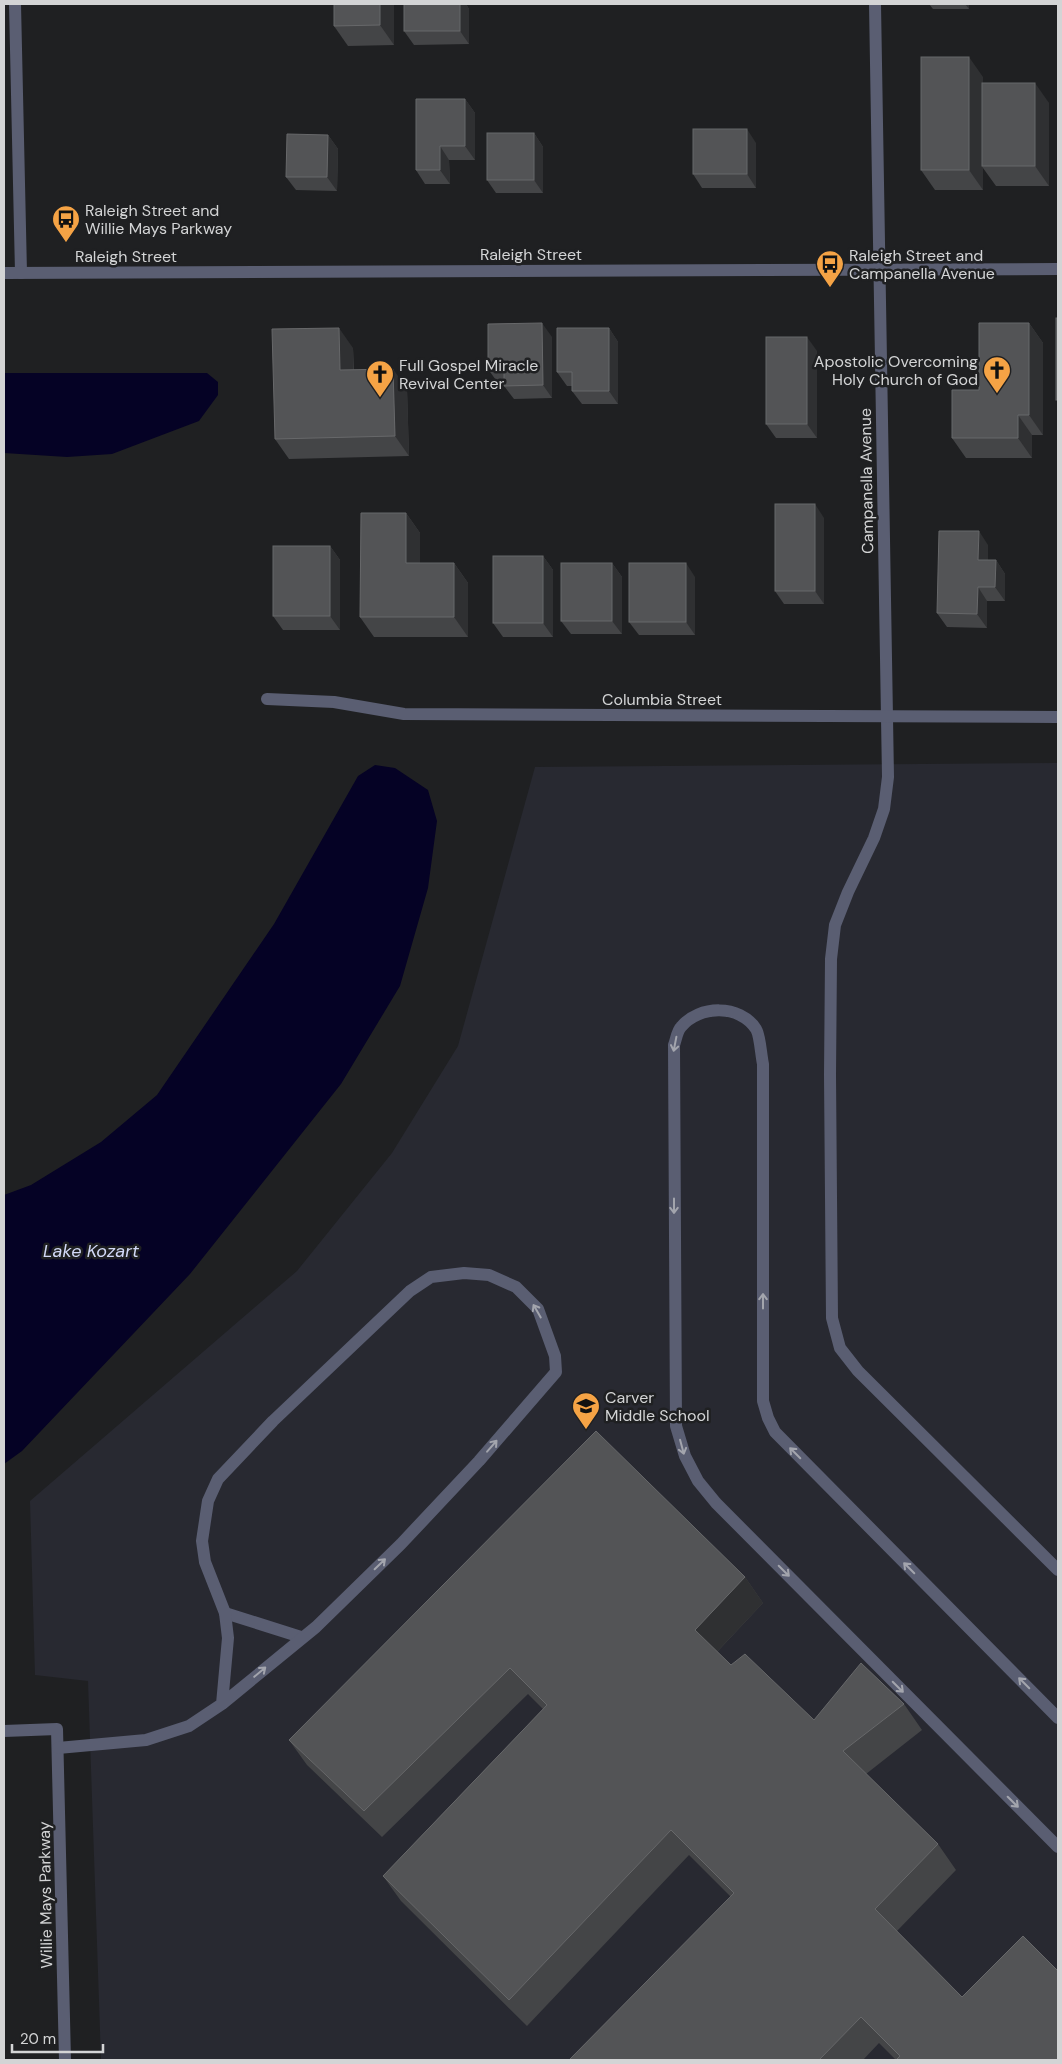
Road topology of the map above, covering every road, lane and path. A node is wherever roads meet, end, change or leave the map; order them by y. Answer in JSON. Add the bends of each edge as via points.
{"nodes":[{"id":1,"x":15,"y":4,"type":"edge"},
{"id":2,"x":875,"y":4,"type":"edge"},
{"id":3,"x":880,"y":269,"type":"junction"},
{"id":4,"x":1058,"y":269,"type":"edge"},
{"id":5,"x":4,"y":273,"type":"edge"},
{"id":6,"x":21,"y":273,"type":"junction"},
{"id":7,"x":267,"y":699,"type":"dead end"},
{"id":8,"x":886,"y":717,"type":"junction"},
{"id":9,"x":1058,"y":717,"type":"edge"},
{"id":10,"x":1058,"y":1570,"type":"edge"},
{"id":11,"x":226,"y":1613,"type":"junction"},
{"id":12,"x":301,"y":1637,"type":"junction"},
{"id":13,"x":222,"y":1704,"type":"junction"},
{"id":14,"x":1058,"y":1718,"type":"edge"},
{"id":15,"x":4,"y":1730,"type":"edge"},
{"id":16,"x":58,"y":1748,"type":"junction"},
{"id":17,"x":1058,"y":1847,"type":"edge"},
{"id":18,"x":66,"y":2060,"type":"edge"}],
"edges":[{"from":1,"to":6,"type":"street"},
{"from":2,"to":3,"type":"street","name":"Campanella Avenue"},
{"from":3,"to":4,"type":"street","name":"Raleigh Street"},
{"from":3,"to":6,"type":"street","name":"Raleigh Street"},
{"from":3,"to":8,"type":"street","name":"Campanella Avenue"},
{"from":5,"to":6,"type":"street","name":"Raleigh Street"},
{"from":7,"to":8,"type":"street","name":"Columbia Street","via":[[334,702],[404,714]]},
{"from":8,"to":9,"type":"street","name":"Columbia Street"},
{"from":8,"to":10,"type":"street","name":"Campanella Avenue","via":[[888,777],[884,809],[836,925],[831,959],[832,1318],[840,1348],[858,1371]]},
{"from":11,"to":12,"type":"street"},
{"from":12,"to":11,"type":"street","one_way":true,"via":[[316,1627],[401,1544],[556,1372],[555,1356],[538,1309],[516,1287],[489,1275],[464,1273],[431,1277],[410,1291],[273,1421],[218,1479],[208,1501],[202,1541],[205,1562]]},
{"from":11,"to":13,"type":"street","via":[[228,1638]]},
{"from":13,"to":12,"type":"street","one_way":true},
{"from":13,"to":16,"type":"street","via":[[189,1726],[146,1740]]},
{"from":14,"to":17,"type":"street","one_way":true,"via":[[775,1432],[763,1401],[761,1055],[757,1030],[740,1015],[724,1009],[705,1012],[680,1028],[674,1045],[676,1426],[684,1456],[698,1481],[716,1502]]},
{"from":15,"to":16,"type":"street","name":"Willie Mays Parkway","via":[[57,1729]]},
{"from":16,"to":18,"type":"street","name":"Willie Mays Parkway"}]}
